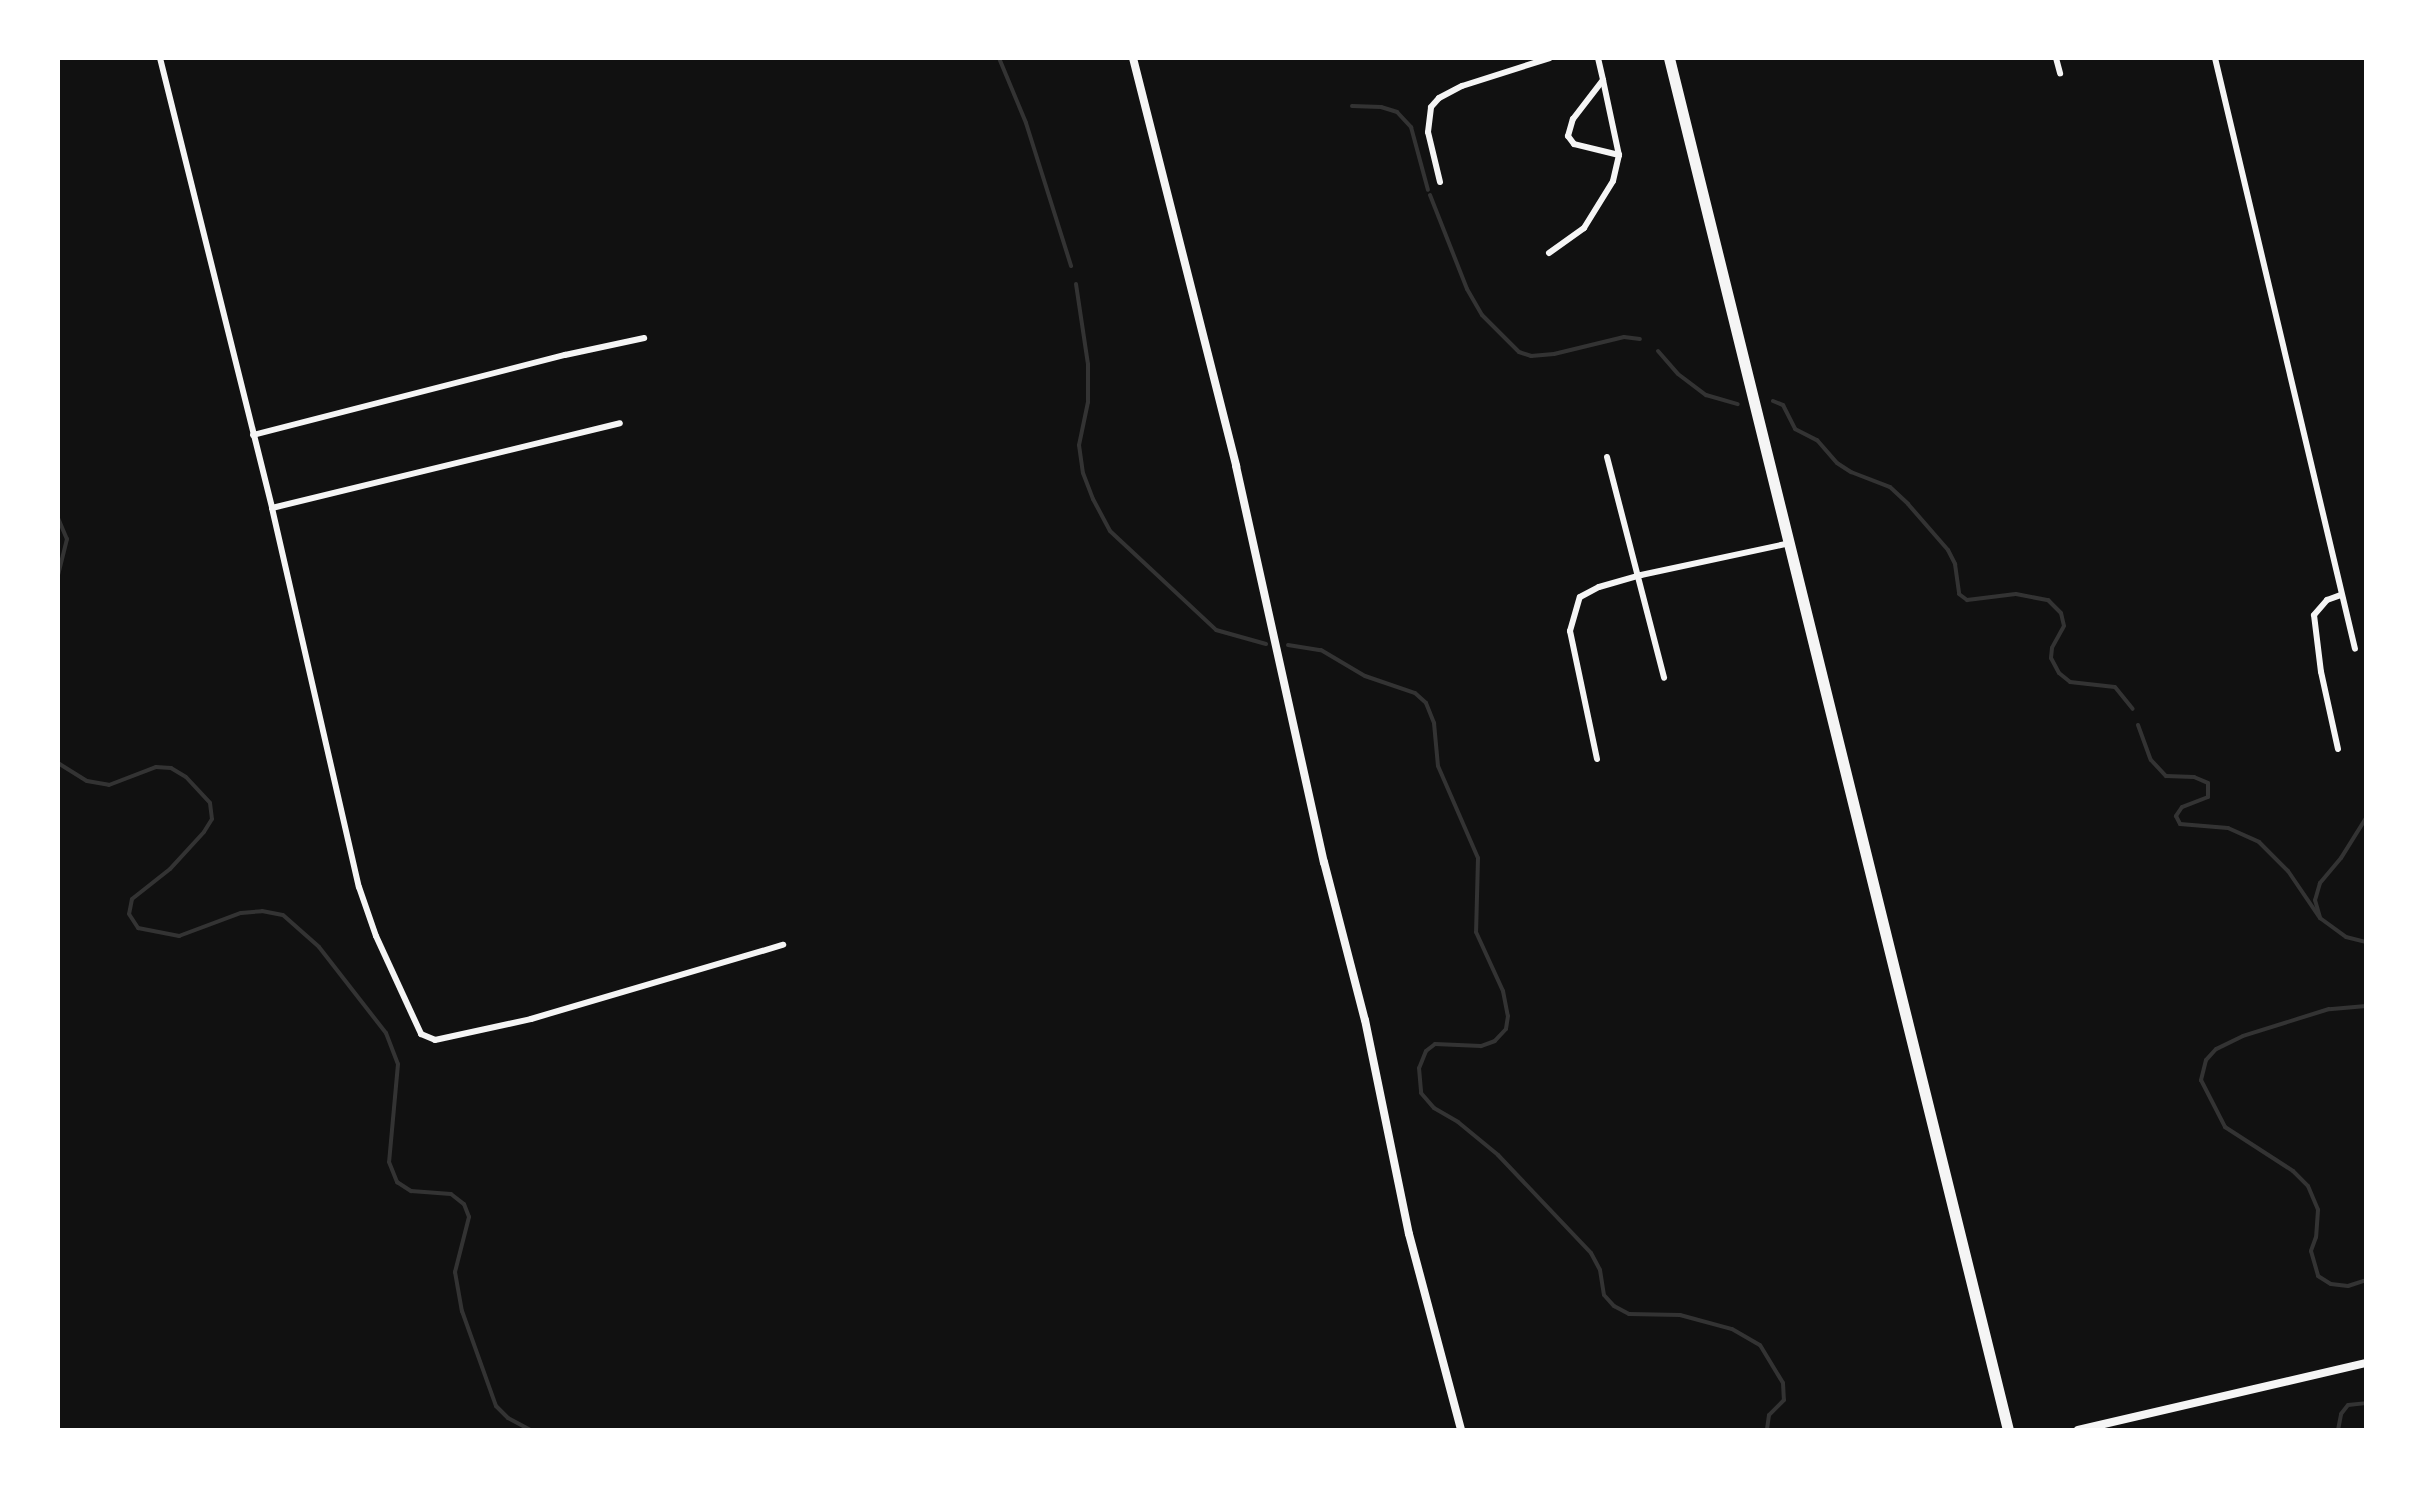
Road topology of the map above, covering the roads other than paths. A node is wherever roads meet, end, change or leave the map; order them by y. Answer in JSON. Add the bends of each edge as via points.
{"nodes":[{"id":1,"x":160,"y":58,"type":"edge"},
{"id":2,"x":1133,"y":58,"type":"edge"},
{"id":3,"x":1550,"y":58,"type":"edge"},
{"id":4,"x":1598,"y":58,"type":"edge"},
{"id":5,"x":1669,"y":58,"type":"edge"},
{"id":6,"x":2056,"y":58,"type":"edge"},
{"id":7,"x":2215,"y":58,"type":"edge"},
{"id":8,"x":2060,"y":73,"type":"dead end"},
{"id":9,"x":1603,"y":80,"type":"junction"},
{"id":10,"x":1619,"y":155,"type":"junction"},
{"id":11,"x":1440,"y":182,"type":"dead end"},
{"id":12,"x":1549,"y":253,"type":"dead end"},
{"id":13,"x":644,"y":338,"type":"dead end"},
{"id":14,"x":620,"y":423,"type":"dead end"},
{"id":15,"x":253,"y":435,"type":"junction"},
{"id":16,"x":1607,"y":457,"type":"dead end"},
{"id":17,"x":272,"y":508,"type":"junction"},
{"id":18,"x":1790,"y":543,"type":"junction"},
{"id":19,"x":1641,"y":575,"type":"junction"},
{"id":20,"x":2341,"y":595,"type":"junction"},
{"id":21,"x":2355,"y":649,"type":"dead end"},
{"id":22,"x":1664,"y":678,"type":"dead end"},
{"id":23,"x":2338,"y":749,"type":"dead end"},
{"id":24,"x":1597,"y":759,"type":"dead end"},
{"id":25,"x":783,"y":945,"type":"dead end"},
{"id":26,"x":2366,"y":1363,"type":"edge"},
{"id":27,"x":1461,"y":1430,"type":"edge"},
{"id":28,"x":2008,"y":1430,"type":"edge"},
{"id":29,"x":2078,"y":1430,"type":"edge"}],
"edges":[{"from":1,"to":15,"type":"street"},
{"from":2,"to":27,"type":"street","via":[[1239,481],[1365,1020],[1409,1234]]},
{"from":3,"to":11,"type":"street","via":[[1462,86],[1431,107],[1429,146]]},
{"from":4,"to":9,"type":"street"},
{"from":5,"to":18,"type":"highway"},
{"from":6,"to":8,"type":"street"},
{"from":7,"to":20,"type":"street"},
{"from":9,"to":10,"type":"street"},
{"from":9,"to":10,"type":"street","via":[[1573,119],[1568,136],[1574,144]]},
{"from":10,"to":12,"type":"street","via":[[1617,173],[1584,228]]},
{"from":13,"to":15,"type":"street"},
{"from":14,"to":17,"type":"street"},
{"from":15,"to":17,"type":"street"},
{"from":16,"to":19,"type":"street"},
{"from":17,"to":25,"type":"street","via":[[365,911],[425,1038],[440,1039],[590,1004]]},
{"from":18,"to":19,"type":"street"},
{"from":18,"to":28,"type":"highway"},
{"from":19,"to":22,"type":"street"},
{"from":19,"to":24,"type":"street","via":[[1590,591],[1580,597],[1571,616]]},
{"from":20,"to":21,"type":"street"},
{"from":20,"to":23,"type":"street","via":[[2327,600],[2314,615]]},
{"from":26,"to":29,"type":"street"}]}
